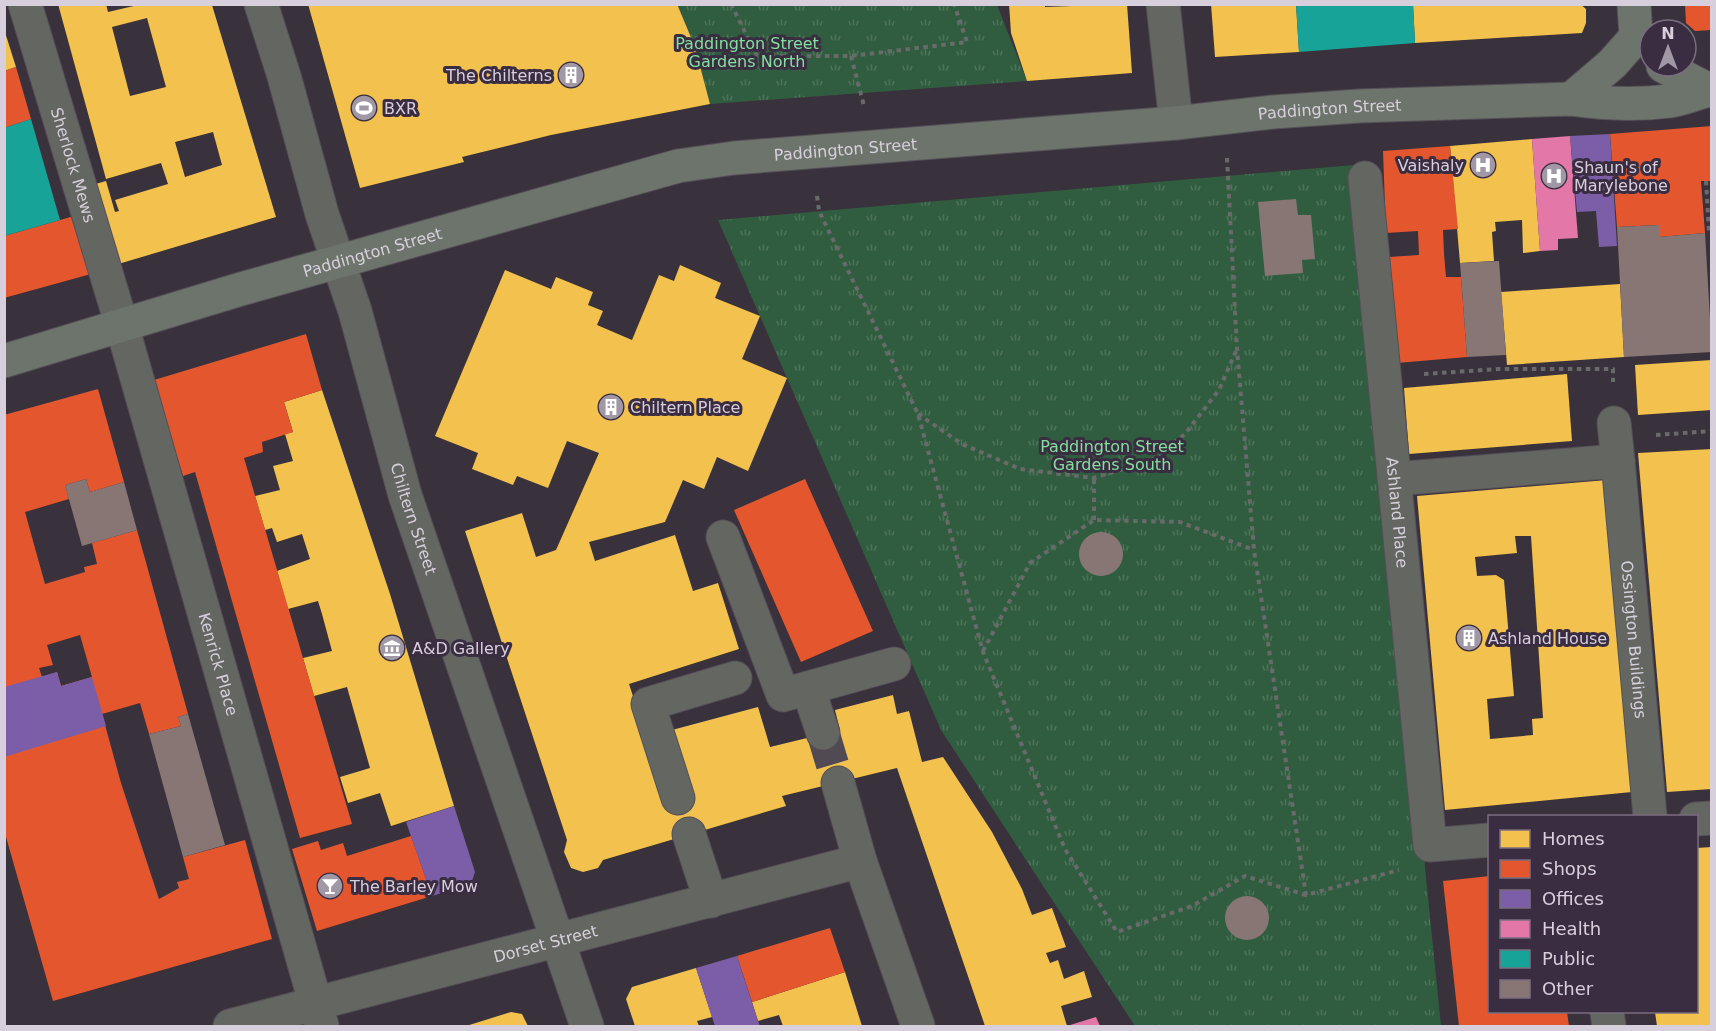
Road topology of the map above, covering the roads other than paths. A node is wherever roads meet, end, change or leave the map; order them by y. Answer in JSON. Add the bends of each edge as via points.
{"nodes":[{"id":1,"x":25,"y":4,"type":"edge"},
{"id":2,"x":261,"y":4,"type":"edge"},
{"id":3,"x":1163,"y":4,"type":"edge"},
{"id":4,"x":1634,"y":4,"type":"edge"},
{"id":5,"x":1638,"y":22,"type":"edge"},
{"id":6,"x":1638,"y":48,"type":"edge"},
{"id":7,"x":1686,"y":78,"type":"edge"},
{"id":8,"x":1710,"y":90,"type":"edge"},
{"id":9,"x":1571,"y":99,"type":"junction"},
{"id":10,"x":1176,"y":123,"type":"junction"},
{"id":11,"x":1365,"y":178,"type":"dead end"},
{"id":12,"x":338,"y":262,"type":"junction"},
{"id":13,"x":122,"y":326,"type":"junction"},
{"id":14,"x":4,"y":361,"type":"edge"},
{"id":15,"x":1614,"y":423,"type":"road end"},
{"id":16,"x":1618,"y":461,"type":"junction"},
{"id":17,"x":1394,"y":479,"type":"junction"},
{"id":18,"x":723,"y":537,"type":"dead end"},
{"id":19,"x":894,"y":664,"type":"dead end"},
{"id":20,"x":735,"y":678,"type":"dead end"},
{"id":21,"x":808,"y":688,"type":"junction"},
{"id":22,"x":823,"y":734,"type":"tunnel mouth"},
{"id":23,"x":838,"y":783,"type":"tunnel mouth"},
{"id":24,"x":678,"y":798,"type":"dead end"},
{"id":25,"x":1650,"y":815,"type":"edge"},
{"id":26,"x":689,"y":834,"type":"dead end"},
{"id":27,"x":1488,"y":840,"type":"edge"},
{"id":28,"x":860,"y":861,"type":"junction"},
{"id":29,"x":711,"y":901,"type":"junction"},
{"id":30,"x":560,"y":940,"type":"junction"},
{"id":31,"x":319,"y":1016,"type":"edge"},
{"id":32,"x":230,"y":1026,"type":"edge"},
{"id":33,"x":587,"y":1026,"type":"edge"},
{"id":34,"x":918,"y":1026,"type":"edge"}],
"edges":[{"from":1,"to":13,"type":"street","name":"Sherlock Mews"},
{"from":2,"to":12,"type":"street","name":"Chiltern Street"},
{"from":3,"to":10,"type":"street"},
{"from":4,"to":5,"type":"main road"},
{"from":6,"to":9,"type":"main road","via":[[1612,64]]},
{"from":7,"to":8,"type":"main road"},
{"from":8,"to":9,"type":"main road","name":"Paddington Street","via":[[1640,103],[1604,104]]},
{"from":9,"to":10,"type":"main road","name":"Paddington Street","via":[[1359,106]]},
{"from":10,"to":12,"type":"main road","name":"Paddington Street","via":[[734,158],[678,166]]},
{"from":11,"to":17,"type":"street","name":"Ashland Place"},
{"from":12,"to":13,"type":"main road","name":"Paddington Street"},
{"from":12,"to":30,"type":"street","name":"Chiltern Street","via":[[405,495]]},
{"from":13,"to":14,"type":"main road","name":"Paddington Street"},
{"from":13,"to":31,"type":"street","name":"Kenrick Place"},
{"from":15,"to":16,"type":"street","name":"Ossington Buildings"},
{"from":16,"to":17,"type":"street"},
{"from":16,"to":25,"type":"street","name":"Ossington Buildings"},
{"from":17,"to":27,"type":"street","name":"Ashland Place","via":[[1430,845]]},
{"from":18,"to":21,"type":"street","via":[[783,695]]},
{"from":19,"to":21,"type":"street"},
{"from":20,"to":24,"type":"street","via":[[648,704]]},
{"from":21,"to":22,"type":"street"},
{"from":23,"to":28,"type":"street"},
{"from":26,"to":29,"type":"street"},
{"from":28,"to":29,"type":"street","name":"Dorset Street"},
{"from":28,"to":34,"type":"street"},
{"from":29,"to":30,"type":"street","name":"Dorset Street"},
{"from":30,"to":31,"type":"street","name":"Dorset Street"},
{"from":30,"to":33,"type":"street","name":"Chiltern Street"},
{"from":31,"to":32,"type":"street","name":"Dorset Street"}]}
